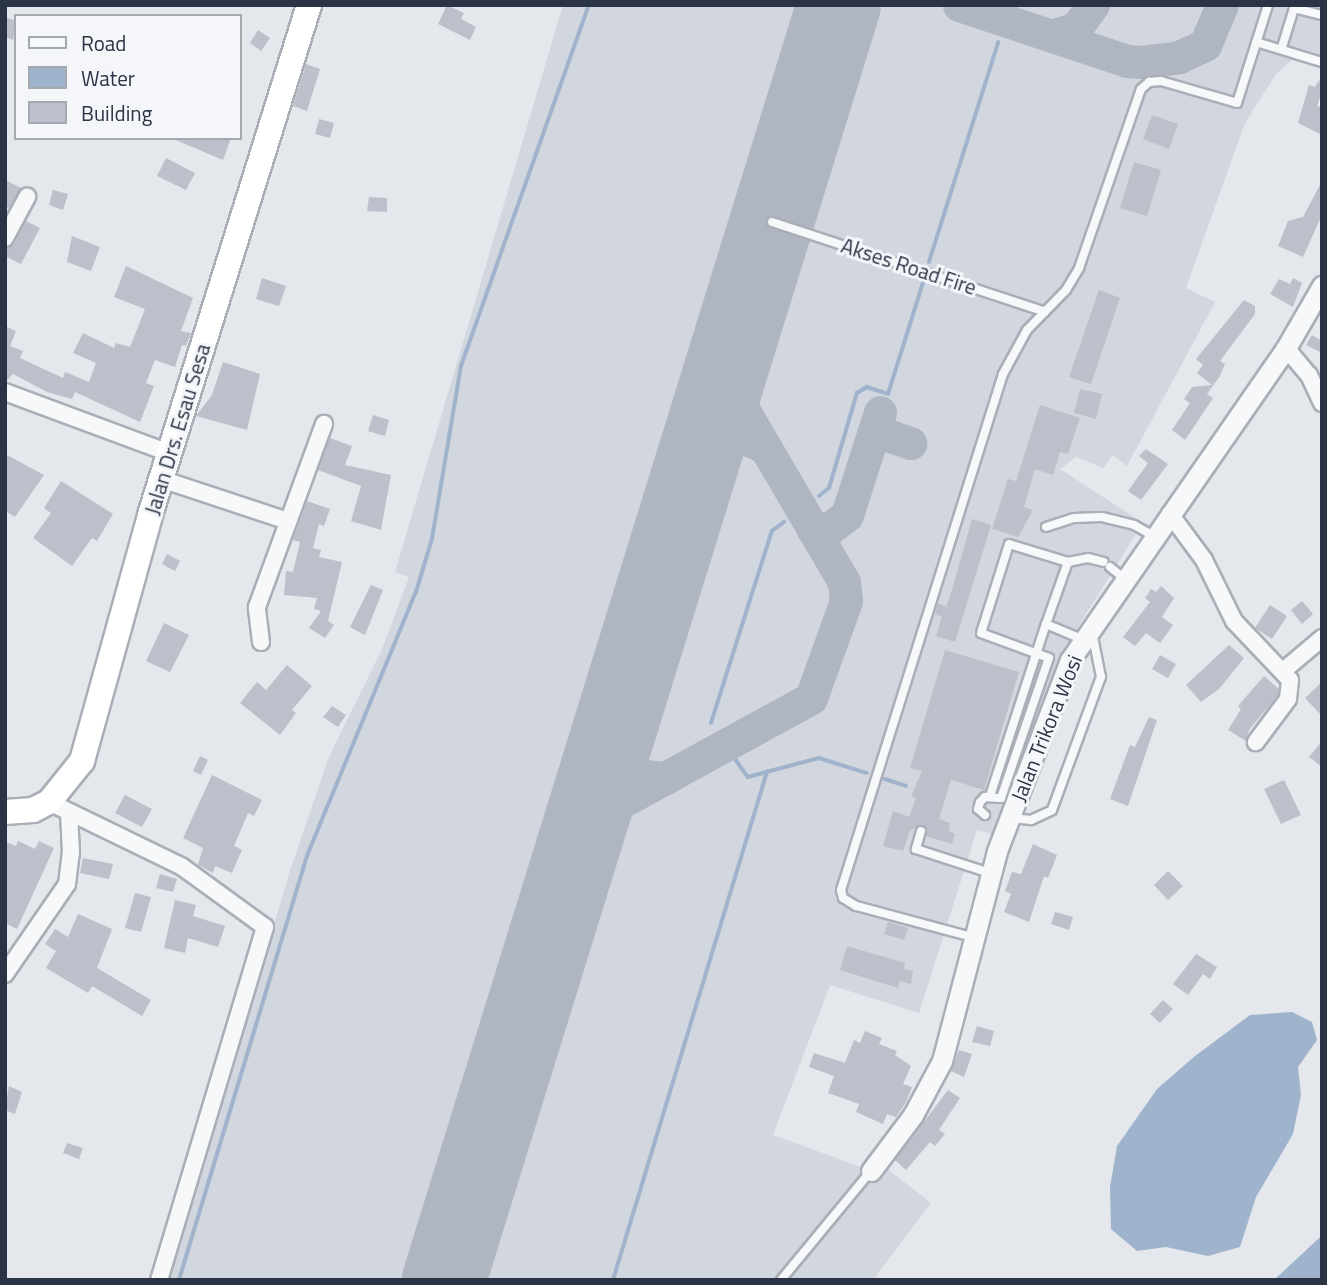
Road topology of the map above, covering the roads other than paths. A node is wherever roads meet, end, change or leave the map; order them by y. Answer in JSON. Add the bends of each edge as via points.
{"nodes":[{"id":1,"x":309,"y":5,"type":"edge"},
{"id":2,"x":1268,"y":5,"type":"edge"},
{"id":3,"x":1295,"y":7,"type":"edge"},
{"id":4,"x":1322,"y":15,"type":"edge"},
{"id":5,"x":1256,"y":41,"type":"junction"},
{"id":6,"x":1282,"y":47,"type":"junction"},
{"id":7,"x":1322,"y":62,"type":"edge"},
{"id":8,"x":27,"y":197,"type":"dead end"},
{"id":9,"x":772,"y":222,"type":"dead end"},
{"id":10,"x":5,"y":238,"type":"edge"},
{"id":11,"x":1322,"y":286,"type":"edge"},
{"id":12,"x":1045,"y":312,"type":"junction"},
{"id":13,"x":1286,"y":348,"type":"junction"},
{"id":14,"x":5,"y":392,"type":"edge"},
{"id":15,"x":1322,"y":403,"type":"edge"},
{"id":16,"x":324,"y":424,"type":"dead end"},
{"id":17,"x":169,"y":453,"type":"junction"},
{"id":18,"x":161,"y":479,"type":"junction"},
{"id":19,"x":1170,"y":514,"type":"junction"},
{"id":20,"x":288,"y":521,"type":"junction"},
{"id":21,"x":1046,"y":527,"type":"dead end"},
{"id":22,"x":1154,"y":536,"type":"junction"},
{"id":23,"x":1068,"y":562,"type":"junction"},
{"id":24,"x":1113,"y":569,"type":"junction"},
{"id":25,"x":1046,"y":624,"type":"junction"},
{"id":26,"x":1087,"y":634,"type":"junction"},
{"id":27,"x":1322,"y":638,"type":"edge"},
{"id":28,"x":261,"y":642,"type":"dead end"},
{"id":29,"x":1036,"y":652,"type":"junction"},
{"id":30,"x":1283,"y":671,"type":"junction"},
{"id":31,"x":1256,"y":742,"type":"dead end"},
{"id":32,"x":990,"y":796,"type":"junction"},
{"id":33,"x":59,"y":807,"type":"junction"},
{"id":34,"x":5,"y":812,"type":"edge"},
{"id":35,"x":999,"y":818,"type":"junction"},
{"id":36,"x":921,"y":831,"type":"dead end"},
{"id":37,"x":990,"y":873,"type":"junction"},
{"id":38,"x":973,"y":937,"type":"junction"},
{"id":39,"x":5,"y":974,"type":"edge"},
{"id":40,"x":871,"y":1171,"type":"joint"},
{"id":41,"x":159,"y":1280,"type":"edge"},
{"id":42,"x":782,"y":1280,"type":"edge"}],
"edges":[{"from":1,"to":17,"type":"highway","name":"Jalan Drs. Esau Sesa"},
{"from":2,"to":5,"type":"lane"},
{"from":3,"to":4,"type":"lane"},
{"from":3,"to":6,"type":"lane"},
{"from":5,"to":6,"type":"lane"},
{"from":5,"to":12,"type":"lane","via":[[1237,103],[1161,81],[1149,82],[1141,89],[1085,255],[1066,289]]},
{"from":6,"to":7,"type":"lane"},
{"from":8,"to":10,"type":"street"},
{"from":9,"to":12,"type":"lane","name":"Akses Road Fire"},
{"from":11,"to":13,"type":"street","name":"Jalan Trikora Wosi"},
{"from":12,"to":38,"type":"lane","via":[[1017,343],[1003,374],[841,890],[843,898],[856,906]]},
{"from":13,"to":15,"type":"street","via":[[1309,375]]},
{"from":13,"to":19,"type":"street","name":"Jalan Trikora Wosi"},
{"from":14,"to":17,"type":"street"},
{"from":16,"to":20,"type":"street"},
{"from":17,"to":18,"type":"highway","name":"Jalan Drs. Esau Sesa"},
{"from":18,"to":20,"type":"street"},
{"from":18,"to":33,"type":"highway","name":"Jalan Drs. Esau Sesa","via":[[85,753]]},
{"from":19,"to":22,"type":"street","name":"Jalan Trikora Wosi"},
{"from":19,"to":30,"type":"street","via":[[1204,560],[1234,621]]},
{"from":20,"to":28,"type":"street","via":[[257,607]]},
{"from":21,"to":22,"type":"lane","via":[[1074,518],[1102,517]]},
{"from":22,"to":24,"type":"street","name":"Jalan Trikora Wosi"},
{"from":23,"to":24,"type":"lane","via":[[1088,558]]},
{"from":23,"to":25,"type":"lane"},
{"from":23,"to":29,"type":"lane","via":[[1009,544],[981,633]]},
{"from":24,"to":26,"type":"street","name":"Jalan Trikora Wosi"},
{"from":25,"to":26,"type":"lane"},
{"from":25,"to":29,"type":"lane"},
{"from":26,"to":35,"type":"street","name":"Jalan Trikora Wosi"},
{"from":26,"to":35,"type":"lane","via":[[1103,670],[1052,810],[1031,820]]},
{"from":27,"to":30,"type":"street"},
{"from":29,"to":32,"type":"lane"},
{"from":29,"to":32,"type":"lane","via":[[1049,658],[1001,798]]},
{"from":30,"to":31,"type":"street","via":[[1290,680],[1289,696]]},
{"from":32,"to":35,"type":"lane","via":[[978,806]]},
{"from":33,"to":34,"type":"highway"},
{"from":33,"to":39,"type":"street","via":[[72,853],[67,884]]},
{"from":33,"to":41,"type":"street","via":[[181,866],[265,927]]},
{"from":35,"to":37,"type":"street","name":"Jalan Trikora Wosi"},
{"from":36,"to":37,"type":"lane","via":[[916,849]]},
{"from":37,"to":38,"type":"street","name":"Jalan Trikora Wosi"},
{"from":38,"to":40,"type":"street","name":"Jalan Trikora Wosi","via":[[939,1068],[913,1115]]},
{"from":40,"to":42,"type":"lane"}]}
